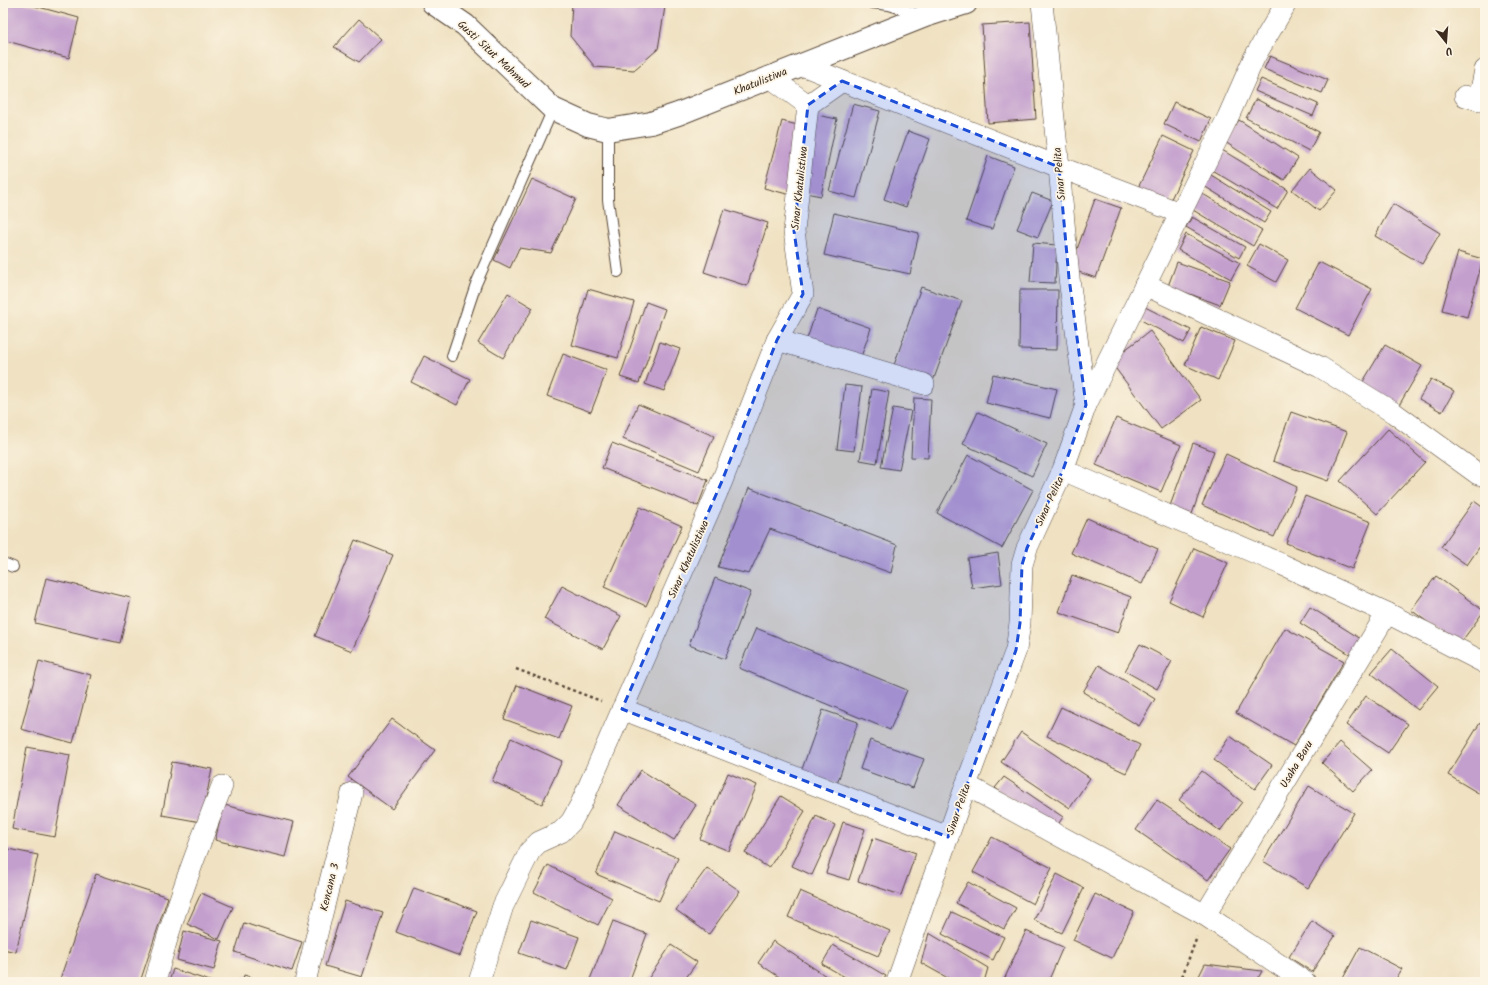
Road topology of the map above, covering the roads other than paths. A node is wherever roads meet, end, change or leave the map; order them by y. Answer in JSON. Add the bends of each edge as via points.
{"nodes":[{"id":1,"x":433,"y":3,"type":"edge"},
{"id":2,"x":872,"y":3,"type":"edge"},
{"id":3,"x":966,"y":3,"type":"edge"},
{"id":4,"x":1042,"y":3,"type":"edge"},
{"id":5,"x":1285,"y":3,"type":"edge"},
{"id":6,"x":925,"y":16,"type":"junction"},
{"id":7,"x":802,"y":65,"type":"junction"},
{"id":8,"x":1485,"y":70,"type":"edge"},
{"id":9,"x":770,"y":77,"type":"junction"},
{"id":10,"x":842,"y":81,"type":"junction"},
{"id":11,"x":1477,"y":99,"type":"edge"},
{"id":12,"x":808,"y":105,"type":"junction"},
{"id":13,"x":553,"y":109,"type":"junction"},
{"id":14,"x":608,"y":130,"type":"junction"},
{"id":15,"x":1059,"y":167,"type":"junction"},
{"id":16,"x":1180,"y":214,"type":"junction"},
{"id":17,"x":618,"y":272,"type":"dead end"},
{"id":18,"x":1145,"y":285,"type":"junction"},
{"id":19,"x":777,"y":340,"type":"junction"},
{"id":20,"x":452,"y":356,"type":"dead end"},
{"id":21,"x":924,"y":384,"type":"dead end"},
{"id":22,"x":1086,"y":405,"type":"junction"},
{"id":23,"x":1063,"y":470,"type":"junction"},
{"id":24,"x":1485,"y":476,"type":"edge"},
{"id":25,"x":3,"y":563,"type":"edge"},
{"id":26,"x":13,"y":566,"type":"dead end"},
{"id":27,"x":1388,"y":613,"type":"junction"},
{"id":28,"x":1485,"y":663,"type":"edge"},
{"id":29,"x":622,"y":709,"type":"junction"},
{"id":30,"x":966,"y":785,"type":"junction"},
{"id":31,"x":222,"y":786,"type":"dead end"},
{"id":32,"x":352,"y":793,"type":"dead end"},
{"id":33,"x":948,"y":837,"type":"junction"},
{"id":34,"x":1204,"y":915,"type":"junction"},
{"id":35,"x":155,"y":982,"type":"edge"},
{"id":36,"x":305,"y":982,"type":"edge"},
{"id":37,"x":479,"y":982,"type":"edge"},
{"id":38,"x":897,"y":982,"type":"edge"},
{"id":39,"x":1304,"y":982,"type":"edge"}],
"edges":[{"from":1,"to":13,"type":"highway","name":"Gusti Situt Mahmud","via":[[465,25]]},
{"from":2,"to":6,"type":"lane","via":[[889,5]]},
{"from":3,"to":6,"type":"highway","name":"Khatulistiwa"},
{"from":4,"to":15,"type":"street","name":"Sinar Pelita"},
{"from":5,"to":16,"type":"street","via":[[1254,58]]},
{"from":6,"to":7,"type":"highway","name":"Khatulistiwa"},
{"from":7,"to":9,"type":"highway","name":"Khatulistiwa"},
{"from":7,"to":10,"type":"street"},
{"from":8,"to":11,"type":"street"},
{"from":9,"to":12,"type":"street"},
{"from":9,"to":14,"type":"highway","name":"Khatulistiwa","via":[[651,123]]},
{"from":10,"to":12,"type":"street"},
{"from":10,"to":15,"type":"street"},
{"from":12,"to":19,"type":"street","name":"Sinar Khatulistiwa","via":[[794,232],[803,294]]},
{"from":13,"to":14,"type":"highway","name":"Khatulistiwa","via":[[588,125]]},
{"from":13,"to":20,"type":"lane","via":[[476,284]]},
{"from":14,"to":17,"type":"lane","via":[[608,200]]},
{"from":15,"to":16,"type":"street"},
{"from":15,"to":22,"type":"street","name":"Sinar Pelita","via":[[1069,278]]},
{"from":16,"to":18,"type":"street"},
{"from":18,"to":22,"type":"street"},
{"from":18,"to":24,"type":"street","via":[[1320,367],[1394,413],[1478,474]]},
{"from":19,"to":21,"type":"street"},
{"from":19,"to":29,"type":"street","name":"Sinar Khatulistiwa","via":[[722,481]]},
{"from":22,"to":23,"type":"street","name":"Sinar Pelita"},
{"from":23,"to":27,"type":"street"},
{"from":23,"to":30,"type":"street","name":"Sinar Pelita","via":[[1025,554],[1016,650]]},
{"from":25,"to":26,"type":"lane"},
{"from":27,"to":28,"type":"street"},
{"from":27,"to":34,"type":"street","name":"Usaha Baru"},
{"from":29,"to":33,"type":"street"},
{"from":29,"to":37,"type":"street","name":"Sinar Khatulistiwa","via":[[571,822],[561,832],[539,842],[530,851],[504,906]]},
{"from":30,"to":33,"type":"street","name":"Sinar Pelita"},
{"from":30,"to":34,"type":"street"},
{"from":31,"to":35,"type":"street","via":[[163,950]]},
{"from":32,"to":36,"type":"street","name":"Kencana 3"},
{"from":33,"to":38,"type":"street","name":"Sinar Pelita"},
{"from":34,"to":39,"type":"street"}]}
